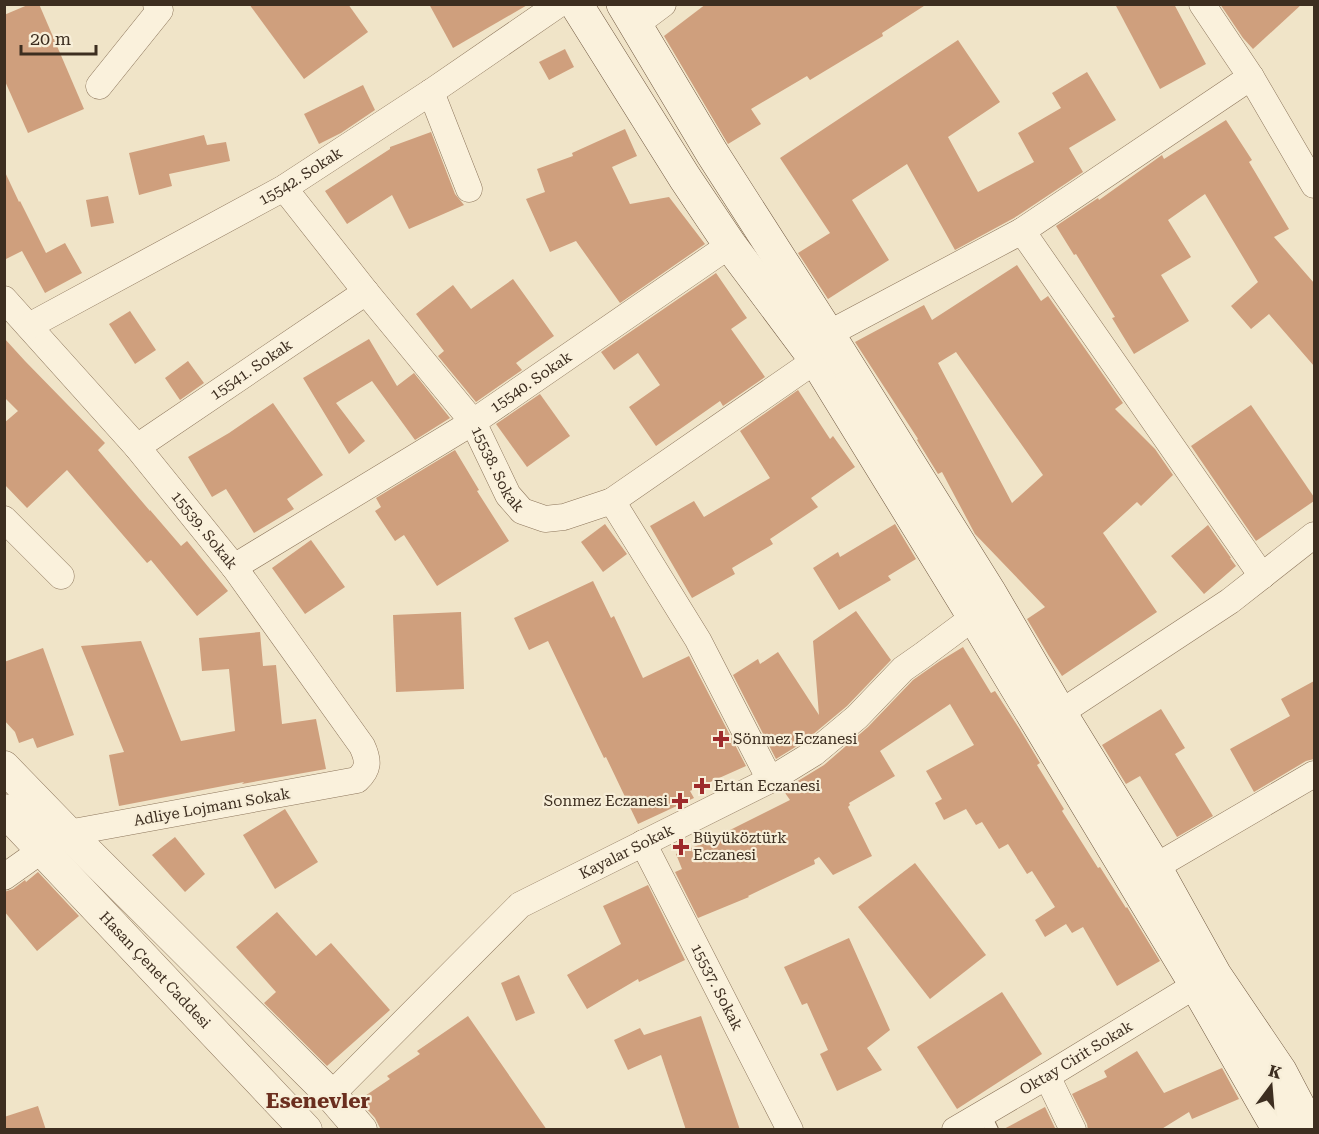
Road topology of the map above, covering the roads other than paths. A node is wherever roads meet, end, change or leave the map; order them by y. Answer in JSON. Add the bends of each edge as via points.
{"nodes":[{"id":1,"x":156,"y":4,"type":"edge"},
{"id":2,"x":559,"y":4,"type":"edge"},
{"id":3,"x":576,"y":4,"type":"edge"},
{"id":4,"x":663,"y":4,"type":"edge"},
{"id":5,"x":1202,"y":4,"type":"edge"},
{"id":6,"x":629,"y":15,"type":"edge"},
{"id":7,"x":1251,"y":77,"type":"junction"},
{"id":8,"x":99,"y":86,"type":"dead end"},
{"id":9,"x":431,"y":92,"type":"junction"},
{"id":10,"x":712,"y":153,"type":"junction"},
{"id":11,"x":685,"y":178,"type":"junction"},
{"id":12,"x":1314,"y":185,"type":"edge"},
{"id":13,"x":284,"y":188,"type":"junction"},
{"id":14,"x":469,"y":189,"type":"dead end"},
{"id":15,"x":1022,"y":231,"type":"junction"},
{"id":16,"x":730,"y":245,"type":"junction"},
{"id":17,"x":366,"y":292,"type":"junction"},
{"id":18,"x":4,"y":299,"type":"edge"},
{"id":19,"x":29,"y":326,"type":"junction"},
{"id":20,"x":822,"y":347,"type":"junction"},
{"id":21,"x":473,"y":422,"type":"junction"},
{"id":22,"x":137,"y":447,"type":"junction"},
{"id":23,"x":612,"y":501,"type":"junction"},
{"id":24,"x":4,"y":519,"type":"edge"},
{"id":25,"x":1314,"y":535,"type":"edge"},
{"id":26,"x":234,"y":567,"type":"junction"},
{"id":27,"x":61,"y":576,"type":"dead end"},
{"id":28,"x":1262,"y":576,"type":"junction"},
{"id":29,"x":982,"y":605,"type":"junction"},
{"id":30,"x":1060,"y":712,"type":"junction"},
{"id":31,"x":4,"y":767,"type":"edge"},
{"id":32,"x":1314,"y":774,"type":"edge"},
{"id":33,"x":357,"y":780,"type":"joint"},
{"id":34,"x":770,"y":780,"type":"junction"},
{"id":35,"x":4,"y":810,"type":"edge"},
{"id":36,"x":55,"y":842,"type":"junction"},
{"id":37,"x":644,"y":843,"type":"junction"},
{"id":38,"x":1155,"y":867,"type":"junction"},
{"id":39,"x":4,"y":877,"type":"edge"},
{"id":40,"x":1196,"y":985,"type":"junction"},
{"id":41,"x":1047,"y":1076,"type":"junction"},
{"id":42,"x":331,"y":1095,"type":"junction"},
{"id":43,"x":988,"y":1121,"type":"edge"},
{"id":44,"x":306,"y":1130,"type":"edge"},
{"id":45,"x":361,"y":1130,"type":"edge"},
{"id":46,"x":790,"y":1130,"type":"edge"},
{"id":47,"x":956,"y":1130,"type":"edge"},
{"id":48,"x":1073,"y":1130,"type":"edge"},
{"id":49,"x":1279,"y":1130,"type":"edge"},
{"id":50,"x":1311,"y":1130,"type":"edge"}],
"edges":[{"from":1,"to":8,"type":"street","via":[[160,10]]},
{"from":2,"to":9,"type":"street","name":"15542. Sokak"},
{"from":3,"to":11,"type":"main road"},
{"from":4,"to":6,"type":"street"},
{"from":5,"to":7,"type":"street"},
{"from":6,"to":10,"type":"main road"},
{"from":7,"to":12,"type":"street"},
{"from":7,"to":15,"type":"street","name":"15538. Sokak"},
{"from":9,"to":13,"type":"street","name":"15542. Sokak"},
{"from":9,"to":14,"type":"street"},
{"from":10,"to":11,"type":"main road"},
{"from":10,"to":20,"type":"main road"},
{"from":11,"to":16,"type":"main road"},
{"from":13,"to":17,"type":"street","name":"15538. Sokak"},
{"from":13,"to":19,"type":"street","name":"15542. Sokak"},
{"from":15,"to":20,"type":"street","name":"15538. Sokak"},
{"from":15,"to":28,"type":"street"},
{"from":16,"to":20,"type":"main road"},
{"from":16,"to":21,"type":"street","name":"15540. Sokak"},
{"from":17,"to":21,"type":"street","name":"15538. Sokak"},
{"from":17,"to":22,"type":"street","name":"15541. Sokak"},
{"from":18,"to":19,"type":"street","name":"15539. Sokak"},
{"from":19,"to":22,"type":"street","name":"15539. Sokak"},
{"from":20,"to":23,"type":"street","name":"15538. Sokak"},
{"from":20,"to":29,"type":"main road"},
{"from":21,"to":23,"type":"street","name":"15538. Sokak","via":[[508,495],[522,511],[544,519],[564,517]]},
{"from":21,"to":26,"type":"street","name":"15540. Sokak"},
{"from":22,"to":26,"type":"street","name":"15539. Sokak"},
{"from":23,"to":34,"type":"street","via":[[698,640]]},
{"from":24,"to":27,"type":"street"},
{"from":25,"to":28,"type":"street"},
{"from":26,"to":33,"type":"street","name":"15539. Sokak","via":[[362,746],[367,765]]},
{"from":28,"to":30,"type":"street"},
{"from":29,"to":30,"type":"main road"},
{"from":29,"to":34,"type":"street","name":"Kayalar Sokak","via":[[903,669],[814,753]]},
{"from":29,"to":40,"type":"main road"},
{"from":30,"to":38,"type":"main road"},
{"from":31,"to":36,"type":"street"},
{"from":32,"to":38,"type":"street"},
{"from":33,"to":36,"type":"street","name":"Adliye Lojmanı Sokak"},
{"from":34,"to":37,"type":"street","name":"Kayalar Sokak"},
{"from":35,"to":36,"type":"street","name":"Hasan Çenet Caddesi"},
{"from":36,"to":39,"type":"street"},
{"from":36,"to":42,"type":"street"},
{"from":36,"to":44,"type":"street","name":"Hasan Çenet Caddesi"},
{"from":37,"to":42,"type":"street","name":"Kayalar Sokak","via":[[520,904]]},
{"from":37,"to":46,"type":"street","name":"15537. Sokak"},
{"from":38,"to":50,"type":"main road","via":[[1215,975],[1280,1071]]},
{"from":40,"to":41,"type":"street","name":"Oktay Cirit Sokak"},
{"from":40,"to":49,"type":"main road"},
{"from":41,"to":43,"type":"street","name":"Oktay Cirit Sokak"},
{"from":41,"to":48,"type":"street"},
{"from":42,"to":45,"type":"street"},
{"from":43,"to":47,"type":"street","name":"Oktay Cirit Sokak"}]}
